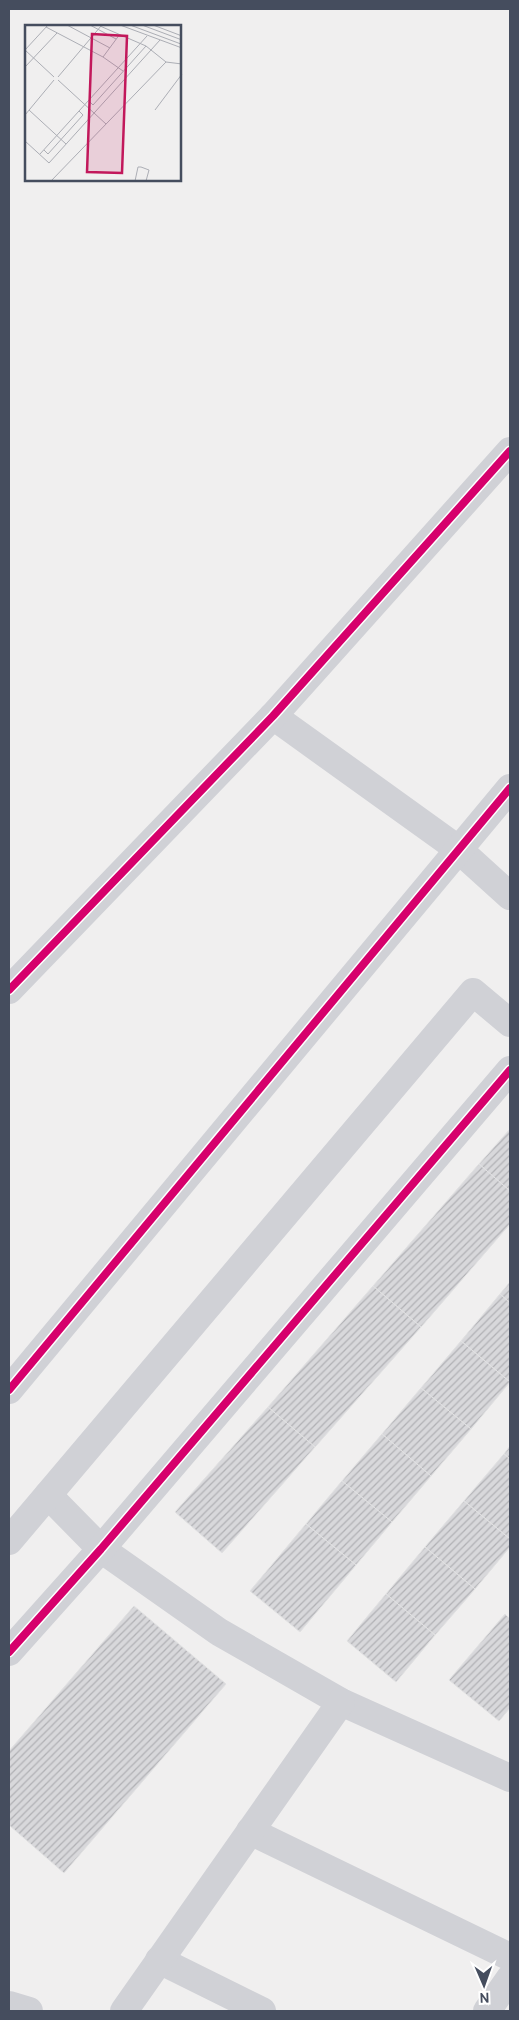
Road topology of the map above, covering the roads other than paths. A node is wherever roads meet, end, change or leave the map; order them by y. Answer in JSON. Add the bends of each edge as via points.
{"nodes":[{"id":1,"x":510,"y":451,"type":"edge"},
{"id":2,"x":273,"y":716,"type":"junction"},
{"id":3,"x":510,"y":788,"type":"edge"},
{"id":4,"x":458,"y":849,"type":"junction"},
{"id":5,"x":510,"y":896,"type":"edge"},
{"id":6,"x":9,"y":990,"type":"edge"},
{"id":7,"x":510,"y":1023,"type":"edge"},
{"id":8,"x":510,"y":1070,"type":"edge"},
{"id":9,"x":9,"y":1390,"type":"edge"},
{"id":10,"x":48,"y":1495,"type":"junction"},
{"id":11,"x":9,"y":1541,"type":"edge"},
{"id":12,"x":101,"y":1549,"type":"junction"},
{"id":13,"x":9,"y":1652,"type":"edge"},
{"id":14,"x":342,"y":1702,"type":"junction"},
{"id":15,"x":510,"y":1778,"type":"edge"},
{"id":16,"x":250,"y":1831,"type":"junction"},
{"id":17,"x":510,"y":1957,"type":"edge"},
{"id":18,"x":159,"y":1960,"type":"junction"},
{"id":19,"x":510,"y":1978,"type":"edge"},
{"id":20,"x":9,"y":2005,"type":"edge"},
{"id":21,"x":29,"y":2011,"type":"edge"},
{"id":22,"x":124,"y":2011,"type":"edge"},
{"id":23,"x":262,"y":2011,"type":"edge"},
{"id":24,"x":487,"y":2011,"type":"edge"}],
"edges":[{"from":1,"to":2,"type":"street"},
{"from":2,"to":4,"type":"street"},
{"from":2,"to":6,"type":"street"},
{"from":3,"to":4,"type":"street"},
{"from":4,"to":5,"type":"street"},
{"from":4,"to":9,"type":"street"},
{"from":7,"to":10,"type":"street","via":[[473,992]]},
{"from":8,"to":12,"type":"street"},
{"from":10,"to":11,"type":"street"},
{"from":10,"to":12,"type":"street"},
{"from":12,"to":13,"type":"street"},
{"from":12,"to":14,"type":"street","via":[[219,1632]]},
{"from":14,"to":15,"type":"street"},
{"from":14,"to":16,"type":"street"},
{"from":16,"to":17,"type":"street"},
{"from":16,"to":18,"type":"street"},
{"from":18,"to":22,"type":"street"},
{"from":18,"to":23,"type":"street"},
{"from":19,"to":24,"type":"street"},
{"from":20,"to":21,"type":"street"}]}
